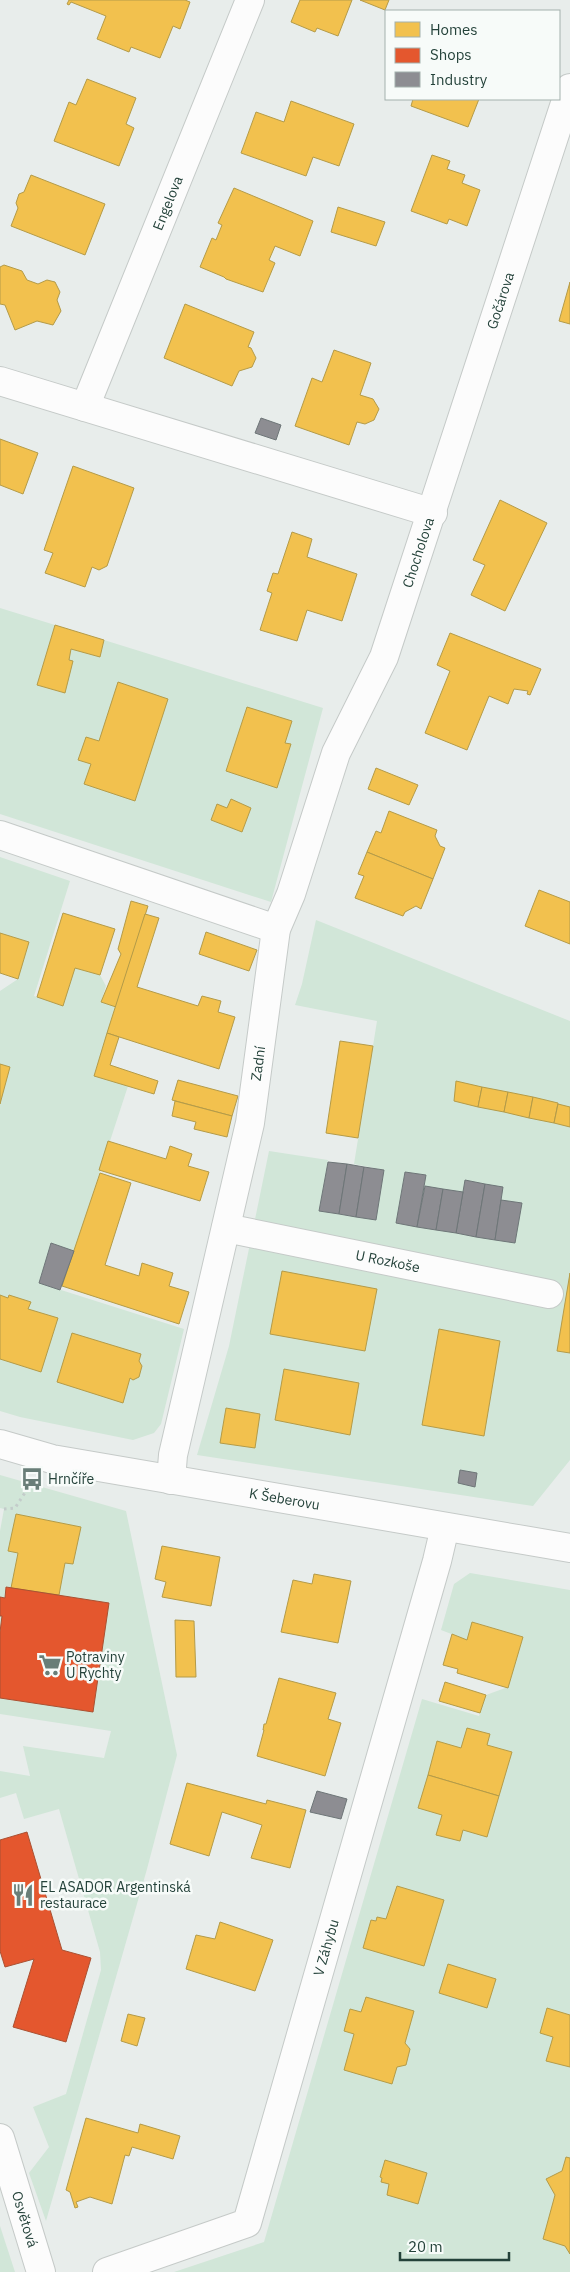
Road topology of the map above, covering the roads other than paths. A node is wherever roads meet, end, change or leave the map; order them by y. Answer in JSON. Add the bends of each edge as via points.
{"nodes":[{"id":1,"x":250,"y":0,"type":"edge"},
{"id":2,"x":570,"y":88,"type":"edge"},
{"id":3,"x":0,"y":381,"type":"edge"},
{"id":4,"x":85,"y":407,"type":"junction"},
{"id":5,"x":432,"y":513,"type":"junction"},
{"id":6,"x":0,"y":836,"type":"edge"},
{"id":7,"x":276,"y":929,"type":"junction"},
{"id":8,"x":226,"y":1228,"type":"junction"},
{"id":9,"x":549,"y":1294,"type":"dead end"},
{"id":10,"x":0,"y":1444,"type":"edge"},
{"id":11,"x":171,"y":1480,"type":"junction"},
{"id":12,"x":445,"y":1527,"type":"junction"},
{"id":13,"x":570,"y":1548,"type":"edge"},
{"id":14,"x":0,"y":2138,"type":"edge"},
{"id":15,"x":41,"y":2272,"type":"edge"},
{"id":16,"x":107,"y":2272,"type":"edge"}],
"edges":[{"from":1,"to":4,"type":"street","name":"Engelova"},
{"from":2,"to":5,"type":"street","name":"Gočárova"},
{"from":3,"to":4,"type":"street","name":"Chocholova"},
{"from":4,"to":5,"type":"street","name":"Chocholova"},
{"from":5,"to":7,"type":"street","name":"Chocholova","via":[[384,657],[336,753],[291,894]]},
{"from":6,"to":7,"type":"street"},
{"from":7,"to":8,"type":"street","name":"Zadní","via":[[250,1123]]},
{"from":8,"to":9,"type":"street","name":"U Rozkoše"},
{"from":8,"to":11,"type":"street","name":"Zadní","via":[[173,1455]]},
{"from":10,"to":11,"type":"street","name":"K Šeberovu","via":[[52,1459]]},
{"from":11,"to":12,"type":"street","name":"K Šeberovu"},
{"from":12,"to":13,"type":"street","name":"K Šeberovu"},
{"from":12,"to":16,"type":"street","name":"V Záhybu","via":[[247,2223]]},
{"from":14,"to":15,"type":"street","name":"Osvětová"}]}
